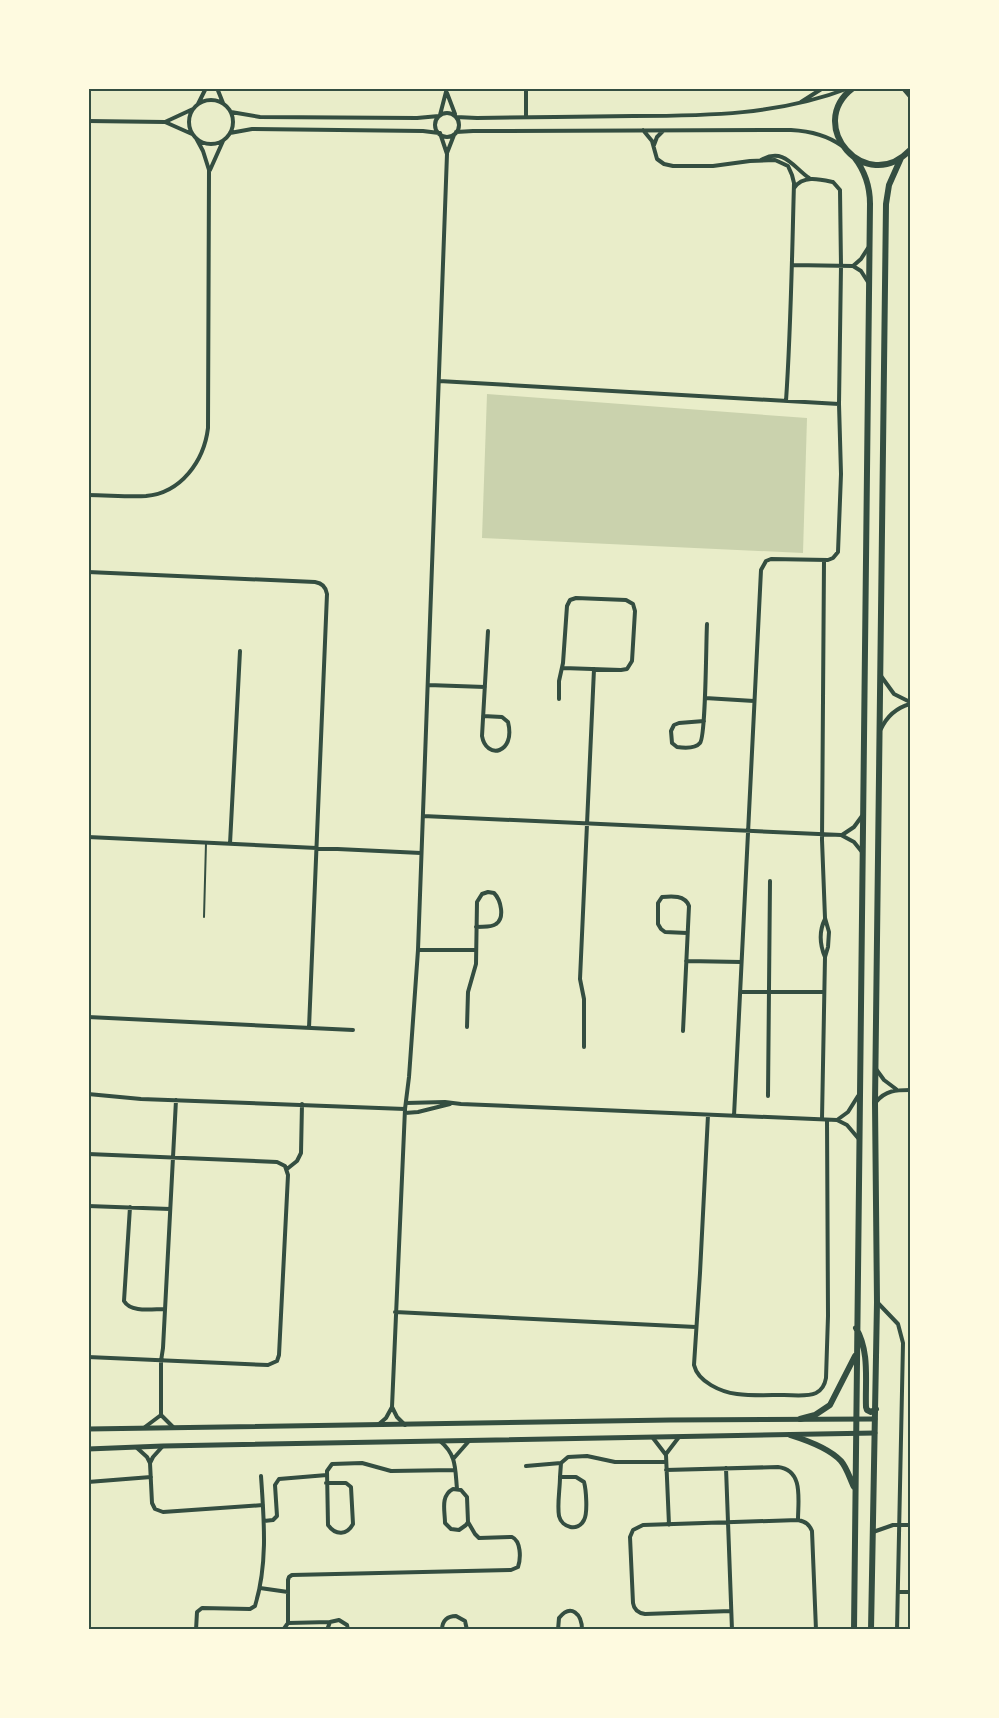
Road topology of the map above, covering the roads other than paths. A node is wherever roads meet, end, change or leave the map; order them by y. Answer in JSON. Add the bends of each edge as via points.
{"nodes":[{"id":1,"x":206,"y":88,"type":"edge"},
{"id":2,"x":216,"y":88,"type":"edge"},
{"id":3,"x":526,"y":88,"type":"edge"},
{"id":4,"x":823,"y":88,"type":"edge"},
{"id":5,"x":851,"y":88,"type":"edge"},
{"id":6,"x":904,"y":88,"type":"edge"},
{"id":7,"x":447,"y":90,"type":"edge"},
{"id":8,"x":910,"y":94,"type":"edge"},
{"id":9,"x":223,"y":104,"type":"junction"},
{"id":10,"x":797,"y":105,"type":"junction"},
{"id":11,"x":196,"y":106,"type":"junction"},
{"id":12,"x":231,"y":112,"type":"junction"},
{"id":13,"x":439,"y":116,"type":"junction"},
{"id":14,"x":456,"y":116,"type":"junction"},
{"id":15,"x":526,"y":117,"type":"junction"},
{"id":16,"x":88,"y":121,"type":"edge"},
{"id":17,"x":165,"y":122,"type":"junction"},
{"id":18,"x":643,"y":130,"type":"junction"},
{"id":19,"x":664,"y":130,"type":"junction"},
{"id":20,"x":230,"y":133,"type":"junction"},
{"id":21,"x":439,"y":133,"type":"junction"},
{"id":22,"x":456,"y":133,"type":"junction"},
{"id":23,"x":192,"y":134,"type":"junction"},
{"id":24,"x":196,"y":138,"type":"junction"},
{"id":25,"x":223,"y":141,"type":"junction"},
{"id":26,"x":654,"y":146,"type":"junction"},
{"id":27,"x":843,"y":147,"type":"junction"},
{"id":28,"x":910,"y":150,"type":"edge"},
{"id":29,"x":447,"y":154,"type":"junction"},
{"id":30,"x":854,"y":157,"type":"junction"},
{"id":31,"x":901,"y":158,"type":"junction"},
{"id":32,"x":761,"y":160,"type":"junction"},
{"id":33,"x":209,"y":170,"type":"junction"},
{"id":34,"x":812,"y":179,"type":"junction"},
{"id":35,"x":794,"y":188,"type":"junction"},
{"id":36,"x":869,"y":246,"type":"junction"},
{"id":37,"x":793,"y":265,"type":"junction"},
{"id":38,"x":842,"y":266,"type":"junction"},
{"id":39,"x":853,"y":266,"type":"junction"},
{"id":40,"x":869,"y":284,"type":"junction"},
{"id":41,"x":439,"y":381,"type":"junction"},
{"id":42,"x":786,"y":401,"type":"junction"},
{"id":43,"x":839,"y":404,"type":"junction"},
{"id":44,"x":88,"y":495,"type":"edge"},
{"id":45,"x":824,"y":561,"type":"junction"},
{"id":46,"x":88,"y":572,"type":"edge"},
{"id":47,"x":706,"y":624,"type":"dead end"},
{"id":48,"x":488,"y":631,"type":"dead end"},
{"id":49,"x":240,"y":651,"type":"dead end"},
{"id":50,"x":563,"y":668,"type":"junction"},
{"id":51,"x":594,"y":669,"type":"junction"},
{"id":52,"x":880,"y":674,"type":"junction"},
{"id":53,"x":428,"y":685,"type":"junction"},
{"id":54,"x":485,"y":687,"type":"junction"},
{"id":55,"x":705,"y":698,"type":"junction"},
{"id":56,"x":559,"y":699,"type":"dead end"},
{"id":57,"x":754,"y":701,"type":"junction"},
{"id":58,"x":910,"y":703,"type":"edge"},
{"id":59,"x":483,"y":717,"type":"junction"},
{"id":60,"x":704,"y":721,"type":"junction"},
{"id":61,"x":879,"y":736,"type":"junction"},
{"id":62,"x":862,"y":814,"type":"junction"},
{"id":63,"x":423,"y":816,"type":"junction"},
{"id":64,"x":587,"y":824,"type":"junction"},
{"id":65,"x":748,"y":832,"type":"junction"},
{"id":66,"x":822,"y":835,"type":"junction"},
{"id":67,"x":841,"y":836,"type":"junction"},
{"id":68,"x":88,"y":837,"type":"edge"},
{"id":69,"x":206,"y":843,"type":"junction"},
{"id":70,"x":230,"y":844,"type":"junction"},
{"id":71,"x":316,"y":848,"type":"junction"},
{"id":72,"x":862,"y":852,"type":"junction"},
{"id":73,"x":422,"y":853,"type":"junction"},
{"id":74,"x":770,"y":881,"type":"dead end"},
{"id":75,"x":204,"y":917,"type":"dead end"},
{"id":76,"x":825,"y":918,"type":"junction"},
{"id":77,"x":476,"y":927,"type":"junction"},
{"id":78,"x":687,"y":933,"type":"junction"},
{"id":79,"x":418,"y":950,"type":"junction"},
{"id":80,"x":476,"y":950,"type":"junction"},
{"id":81,"x":825,"y":957,"type":"junction"},
{"id":82,"x":686,"y":961,"type":"junction"},
{"id":83,"x":741,"y":962,"type":"junction"},
{"id":84,"x":740,"y":992,"type":"junction"},
{"id":85,"x":769,"y":992,"type":"junction"},
{"id":86,"x":824,"y":992,"type":"junction"},
{"id":87,"x":88,"y":1017,"type":"edge"},
{"id":88,"x":467,"y":1027,"type":"dead end"},
{"id":89,"x":309,"y":1028,"type":"junction"},
{"id":90,"x":353,"y":1030,"type":"dead end"},
{"id":91,"x":682,"y":1032,"type":"dead end"},
{"id":92,"x":584,"y":1047,"type":"dead end"},
{"id":93,"x":875,"y":1068,"type":"junction"},
{"id":94,"x":897,"y":1090,"type":"junction"},
{"id":95,"x":910,"y":1090,"type":"edge"},
{"id":96,"x":88,"y":1094,"type":"edge"},
{"id":97,"x":859,"y":1095,"type":"junction"},
{"id":98,"x":768,"y":1096,"type":"dead end"},
{"id":99,"x":176,"y":1100,"type":"junction"},
{"id":100,"x":406,"y":1103,"type":"junction"},
{"id":101,"x":875,"y":1103,"type":"junction"},
{"id":102,"x":302,"y":1104,"type":"junction"},
{"id":103,"x":450,"y":1104,"type":"junction"},
{"id":104,"x":405,"y":1111,"type":"junction"},
{"id":105,"x":708,"y":1115,"type":"junction"},
{"id":106,"x":734,"y":1116,"type":"junction"},
{"id":107,"x":825,"y":1119,"type":"junction"},
{"id":108,"x":837,"y":1120,"type":"junction"},
{"id":109,"x":858,"y":1138,"type":"junction"},
{"id":110,"x":88,"y":1154,"type":"edge"},
{"id":111,"x":172,"y":1158,"type":"junction"},
{"id":112,"x":287,"y":1169,"type":"junction"},
{"id":113,"x":88,"y":1206,"type":"edge"},
{"id":114,"x":130,"y":1208,"type":"junction"},
{"id":115,"x":170,"y":1209,"type":"junction"},
{"id":116,"x":877,"y":1302,"type":"junction"},
{"id":117,"x":165,"y":1310,"type":"junction"},
{"id":118,"x":395,"y":1312,"type":"junction"},
{"id":119,"x":696,"y":1327,"type":"junction"},
{"id":120,"x":856,"y":1327,"type":"junction"},
{"id":121,"x":856,"y":1356,"type":"junction"},
{"id":122,"x":88,"y":1357,"type":"edge"},
{"id":123,"x":161,"y":1361,"type":"junction"},
{"id":124,"x":392,"y":1407,"type":"junction"},
{"id":125,"x":876,"y":1410,"type":"junction"},
{"id":126,"x":161,"y":1415,"type":"junction"},
{"id":127,"x":800,"y":1419,"type":"junction"},
{"id":128,"x":856,"y":1419,"type":"junction"},
{"id":129,"x":875,"y":1419,"type":"junction"},
{"id":130,"x":377,"y":1425,"type":"junction"},
{"id":131,"x":405,"y":1425,"type":"junction"},
{"id":132,"x":144,"y":1428,"type":"junction"},
{"id":133,"x":175,"y":1428,"type":"junction"},
{"id":134,"x":88,"y":1429,"type":"edge"},
{"id":135,"x":856,"y":1433,"type":"junction"},
{"id":136,"x":874,"y":1434,"type":"junction"},
{"id":137,"x":790,"y":1435,"type":"junction"},
{"id":138,"x":679,"y":1437,"type":"junction"},
{"id":139,"x":653,"y":1438,"type":"junction"},
{"id":140,"x":470,"y":1440,"type":"junction"},
{"id":141,"x":441,"y":1441,"type":"junction"},
{"id":142,"x":163,"y":1446,"type":"junction"},
{"id":143,"x":135,"y":1447,"type":"junction"},
{"id":144,"x":88,"y":1449,"type":"edge"},
{"id":145,"x":666,"y":1455,"type":"junction"},
{"id":146,"x":454,"y":1458,"type":"junction"},
{"id":147,"x":666,"y":1462,"type":"junction"},
{"id":148,"x":150,"y":1463,"type":"junction"},
{"id":149,"x":561,"y":1463,"type":"junction"},
{"id":150,"x":526,"y":1466,"type":"dead end"},
{"id":151,"x":726,"y":1468,"type":"junction"},
{"id":152,"x":455,"y":1470,"type":"junction"},
{"id":153,"x":666,"y":1470,"type":"junction"},
{"id":154,"x":327,"y":1475,"type":"junction"},
{"id":155,"x":261,"y":1476,"type":"dead end"},
{"id":156,"x":151,"y":1477,"type":"junction"},
{"id":157,"x":560,"y":1477,"type":"junction"},
{"id":158,"x":88,"y":1482,"type":"edge"},
{"id":159,"x":327,"y":1483,"type":"junction"},
{"id":160,"x":457,"y":1489,"type":"junction"},
{"id":161,"x":855,"y":1490,"type":"junction"},
{"id":162,"x":263,"y":1505,"type":"junction"},
{"id":163,"x":798,"y":1520,"type":"junction"},
{"id":164,"x":264,"y":1521,"type":"junction"},
{"id":165,"x":468,"y":1522,"type":"junction"},
{"id":166,"x":728,"y":1522,"type":"junction"},
{"id":167,"x":900,"y":1524,"type":"junction"},
{"id":168,"x":669,"y":1525,"type":"junction"},
{"id":169,"x":910,"y":1525,"type":"edge"},
{"id":170,"x":872,"y":1533,"type":"junction"},
{"id":171,"x":260,"y":1588,"type":"junction"},
{"id":172,"x":288,"y":1592,"type":"junction"},
{"id":173,"x":898,"y":1592,"type":"junction"},
{"id":174,"x":910,"y":1592,"type":"edge"},
{"id":175,"x":731,"y":1611,"type":"junction"},
{"id":176,"x":330,"y":1622,"type":"junction"},
{"id":177,"x":288,"y":1623,"type":"junction"},
{"id":178,"x":196,"y":1629,"type":"edge"},
{"id":179,"x":283,"y":1629,"type":"edge"},
{"id":180,"x":327,"y":1629,"type":"edge"},
{"id":181,"x":348,"y":1629,"type":"edge"},
{"id":182,"x":442,"y":1629,"type":"edge"},
{"id":183,"x":467,"y":1629,"type":"edge"},
{"id":184,"x":558,"y":1629,"type":"edge"},
{"id":185,"x":582,"y":1629,"type":"edge"},
{"id":186,"x":732,"y":1629,"type":"edge"},
{"id":187,"x":816,"y":1629,"type":"edge"},
{"id":188,"x":854,"y":1629,"type":"edge"},
{"id":189,"x":871,"y":1629,"type":"edge"},
{"id":190,"x":897,"y":1629,"type":"edge"}],
"edges":[{"from":1,"to":11,"type":"street"},
{"from":2,"to":9,"type":"street"},
{"from":3,"to":15,"type":"street"},
{"from":4,"to":10,"type":"street"},
{"from":5,"to":10,"type":"street"},
{"from":5,"to":27,"type":"main road","via":[[836,118]]},
{"from":6,"to":8,"type":"main road"},
{"from":7,"to":13,"type":"street"},
{"from":7,"to":14,"type":"street"},
{"from":9,"to":11,"type":"street","via":[[213,100]]},
{"from":9,"to":12,"type":"street"},
{"from":10,"to":15,"type":"street","via":[[700,116]]},
{"from":11,"to":17,"type":"street"},
{"from":11,"to":23,"type":"street","via":[[189,118]]},
{"from":12,"to":13,"type":"street","via":[[260,117]]},
{"from":12,"to":20,"type":"street"},
{"from":13,"to":14,"type":"street"},
{"from":13,"to":21,"type":"street"},
{"from":14,"to":15,"type":"street"},
{"from":14,"to":22,"type":"street"},
{"from":16,"to":17,"type":"street"},
{"from":17,"to":23,"type":"street"},
{"from":18,"to":19,"type":"street"},
{"from":18,"to":22,"type":"street"},
{"from":18,"to":26,"type":"street"},
{"from":19,"to":26,"type":"street"},
{"from":19,"to":27,"type":"street","via":[[800,130],[824,136]]},
{"from":20,"to":21,"type":"street","via":[[252,129]]},
{"from":20,"to":25,"type":"street"},
{"from":21,"to":22,"type":"street"},
{"from":21,"to":29,"type":"street"},
{"from":22,"to":29,"type":"street"},
{"from":23,"to":24,"type":"street"},
{"from":24,"to":25,"type":"street","via":[[212,144]]},
{"from":24,"to":33,"type":"street"},
{"from":25,"to":33,"type":"street"},
{"from":26,"to":32,"type":"street","via":[[657,159],[673,166]]},
{"from":27,"to":30,"type":"main road"},
{"from":28,"to":31,"type":"main road"},
{"from":29,"to":41,"type":"street"},
{"from":30,"to":31,"type":"main road","via":[[872,165]]},
{"from":30,"to":36,"type":"main road","via":[[870,194]]},
{"from":31,"to":52,"type":"main road","via":[[888,185],[886,204]]},
{"from":32,"to":34,"type":"street","via":[[770,156],[785,158]]},
{"from":32,"to":35,"type":"street","via":[[775,160],[788,166]]},
{"from":33,"to":44,"type":"street","via":[[208,428],[201,454],[186,477],[163,491],[145,496]]},
{"from":34,"to":35,"type":"street","via":[[800,181]]},
{"from":34,"to":38,"type":"street","via":[[833,182],[840,190]]},
{"from":35,"to":37,"type":"street"},
{"from":36,"to":39,"type":"street"},
{"from":36,"to":40,"type":"main road"},
{"from":37,"to":38,"type":"street"},
{"from":37,"to":42,"type":"street"},
{"from":38,"to":39,"type":"street"},
{"from":38,"to":43,"type":"street"},
{"from":39,"to":40,"type":"street"},
{"from":40,"to":62,"type":"main road"},
{"from":41,"to":42,"type":"street"},
{"from":41,"to":53,"type":"street"},
{"from":42,"to":43,"type":"street"},
{"from":43,"to":45,"type":"street","via":[[838,552]]},
{"from":45,"to":57,"type":"street","via":[[777,558],[763,565]]},
{"from":45,"to":66,"type":"street"},
{"from":46,"to":71,"type":"street","via":[[323,585],[327,594]]},
{"from":47,"to":55,"type":"street"},
{"from":48,"to":54,"type":"street"},
{"from":49,"to":70,"type":"street"},
{"from":50,"to":51,"type":"street"},
{"from":50,"to":51,"type":"street","via":[[570,600],[629,601],[635,611],[631,664],[624,670]]},
{"from":50,"to":56,"type":"street"},
{"from":51,"to":64,"type":"street"},
{"from":52,"to":58,"type":"street","via":[[894,694]]},
{"from":52,"to":61,"type":"main road"},
{"from":53,"to":54,"type":"street"},
{"from":53,"to":63,"type":"street"},
{"from":54,"to":59,"type":"street"},
{"from":55,"to":57,"type":"street"},
{"from":55,"to":60,"type":"street"},
{"from":57,"to":65,"type":"street"},
{"from":58,"to":61,"type":"street","via":[[893,712]]},
{"from":59,"to":59,"type":"street","via":[[483,743],[495,750],[505,747],[509,741],[506,720]]},
{"from":60,"to":60,"type":"street","via":[[703,736],[696,746],[677,747],[672,743],[674,725]]},
{"from":61,"to":93,"type":"main road"},
{"from":62,"to":67,"type":"street","via":[[854,827]]},
{"from":62,"to":72,"type":"main road"},
{"from":63,"to":64,"type":"street"},
{"from":63,"to":73,"type":"street"},
{"from":64,"to":65,"type":"street"},
{"from":64,"to":92,"type":"street","via":[[580,979]]},
{"from":65,"to":66,"type":"street"},
{"from":65,"to":83,"type":"street"},
{"from":66,"to":67,"type":"street"},
{"from":66,"to":76,"type":"street"},
{"from":67,"to":72,"type":"street","via":[[854,842]]},
{"from":68,"to":69,"type":"street"},
{"from":69,"to":70,"type":"street"},
{"from":69,"to":75,"type":"lane"},
{"from":70,"to":71,"type":"street"},
{"from":71,"to":73,"type":"street"},
{"from":71,"to":89,"type":"street"},
{"from":72,"to":97,"type":"main road"},
{"from":73,"to":79,"type":"street"},
{"from":74,"to":85,"type":"street"},
{"from":76,"to":81,"type":"street","via":[[821,932]]},
{"from":76,"to":81,"type":"street","via":[[829,943]]},
{"from":77,"to":77,"type":"street","via":[[480,896],[495,893],[500,901],[499,922]]},
{"from":77,"to":80,"type":"street"},
{"from":78,"to":78,"type":"street","via":[[686,900],[662,897],[658,903],[661,929]]},
{"from":78,"to":82,"type":"street"},
{"from":79,"to":80,"type":"street"},
{"from":79,"to":100,"type":"street"},
{"from":80,"to":88,"type":"street","via":[[468,992]]},
{"from":81,"to":86,"type":"street"},
{"from":82,"to":83,"type":"street"},
{"from":82,"to":91,"type":"street"},
{"from":83,"to":84,"type":"street"},
{"from":84,"to":85,"type":"street"},
{"from":84,"to":106,"type":"street"},
{"from":85,"to":86,"type":"street"},
{"from":85,"to":98,"type":"street"},
{"from":86,"to":107,"type":"street"},
{"from":87,"to":89,"type":"street"},
{"from":89,"to":90,"type":"street"},
{"from":93,"to":94,"type":"street"},
{"from":93,"to":101,"type":"main road"},
{"from":94,"to":95,"type":"street"},
{"from":94,"to":101,"type":"street","via":[[884,1094]]},
{"from":96,"to":99,"type":"street"},
{"from":97,"to":108,"type":"street"},
{"from":97,"to":109,"type":"main road"},
{"from":99,"to":102,"type":"street"},
{"from":99,"to":111,"type":"street"},
{"from":100,"to":103,"type":"street"},
{"from":100,"to":104,"type":"street"},
{"from":101,"to":116,"type":"main road"},
{"from":102,"to":104,"type":"street"},
{"from":102,"to":112,"type":"street","via":[[301,1153]]},
{"from":103,"to":104,"type":"street"},
{"from":103,"to":105,"type":"street"},
{"from":104,"to":118,"type":"street"},
{"from":105,"to":106,"type":"street"},
{"from":105,"to":119,"type":"street"},
{"from":106,"to":107,"type":"street"},
{"from":107,"to":108,"type":"street"},
{"from":107,"to":119,"type":"street","via":[[825,1384],[808,1395],[725,1391],[702,1379],[696,1371]]},
{"from":108,"to":109,"type":"street"},
{"from":109,"to":120,"type":"main road"},
{"from":110,"to":111,"type":"street"},
{"from":111,"to":112,"type":"street","via":[[277,1162]]},
{"from":111,"to":115,"type":"street"},
{"from":112,"to":123,"type":"street","via":[[279,1358],[268,1365]]},
{"from":113,"to":114,"type":"street"},
{"from":114,"to":115,"type":"street"},
{"from":114,"to":117,"type":"street","via":[[124,1301],[132,1308]]},
{"from":115,"to":117,"type":"street"},
{"from":116,"to":125,"type":"main road"},
{"from":116,"to":167,"type":"street","via":[[898,1324],[903,1343]]},
{"from":117,"to":123,"type":"street"},
{"from":118,"to":119,"type":"street"},
{"from":118,"to":124,"type":"street"},
{"from":120,"to":121,"type":"main road"},
{"from":120,"to":125,"type":"main road","via":[[865,1348],[866,1407],[871,1412]]},
{"from":121,"to":127,"type":"main road","via":[[830,1405]]},
{"from":121,"to":128,"type":"main road"},
{"from":122,"to":123,"type":"street"},
{"from":123,"to":126,"type":"street"},
{"from":124,"to":130,"type":"street"},
{"from":124,"to":131,"type":"street"},
{"from":125,"to":129,"type":"main road"},
{"from":126,"to":132,"type":"street"},
{"from":126,"to":133,"type":"street"},
{"from":127,"to":128,"type":"street"},
{"from":127,"to":131,"type":"street"},
{"from":128,"to":129,"type":"street"},
{"from":128,"to":135,"type":"main road"},
{"from":129,"to":136,"type":"main road"},
{"from":130,"to":131,"type":"street"},
{"from":130,"to":133,"type":"street"},
{"from":132,"to":133,"type":"street"},
{"from":132,"to":134,"type":"street"},
{"from":135,"to":136,"type":"street"},
{"from":135,"to":137,"type":"street"},
{"from":135,"to":161,"type":"main road"},
{"from":136,"to":170,"type":"main road"},
{"from":137,"to":138,"type":"street"},
{"from":137,"to":161,"type":"main road","via":[[840,1459]]},
{"from":138,"to":139,"type":"street"},
{"from":138,"to":145,"type":"street"},
{"from":139,"to":140,"type":"street"},
{"from":139,"to":145,"type":"street"},
{"from":140,"to":141,"type":"street"},
{"from":140,"to":146,"type":"street"},
{"from":141,"to":142,"type":"street"},
{"from":141,"to":146,"type":"street"},
{"from":142,"to":143,"type":"street"},
{"from":142,"to":148,"type":"street"},
{"from":143,"to":144,"type":"street"},
{"from":143,"to":148,"type":"street"},
{"from":145,"to":147,"type":"street"},
{"from":146,"to":152,"type":"street"},
{"from":147,"to":149,"type":"street","via":[[615,1462],[583,1456],[568,1457]]},
{"from":147,"to":153,"type":"street"},
{"from":148,"to":156,"type":"street"},
{"from":149,"to":150,"type":"street"},
{"from":149,"to":157,"type":"street"},
{"from":151,"to":153,"type":"street"},
{"from":151,"to":163,"type":"street","via":[[789,1470],[797,1482]]},
{"from":151,"to":166,"type":"street"},
{"from":152,"to":154,"type":"street","via":[[391,1471],[362,1463],[335,1463],[327,1468]]},
{"from":152,"to":160,"type":"street"},
{"from":153,"to":168,"type":"street"},
{"from":154,"to":159,"type":"street"},
{"from":154,"to":164,"type":"street","via":[[279,1479],[275,1485],[277,1516]]},
{"from":155,"to":162,"type":"street"},
{"from":156,"to":158,"type":"street"},
{"from":156,"to":162,"type":"street","via":[[152,1503],[160,1512]]},
{"from":157,"to":157,"type":"street","via":[[561,1522],[572,1527],[580,1525],[586,1515],[584,1482],[576,1477]]},
{"from":159,"to":159,"type":"street","via":[[346,1483],[351,1487],[353,1524],[344,1533],[328,1526]]},
{"from":160,"to":165,"type":"street","via":[[467,1497]]},
{"from":160,"to":165,"type":"street","via":[[444,1498],[445,1523],[455,1530]]},
{"from":161,"to":188,"type":"main road"},
{"from":162,"to":164,"type":"street"},
{"from":163,"to":166,"type":"street"},
{"from":163,"to":187,"type":"street","via":[[812,1531]]},
{"from":164,"to":171,"type":"street"},
{"from":165,"to":172,"type":"street","via":[[479,1538],[517,1540],[518,1567],[292,1575],[288,1578]]},
{"from":166,"to":168,"type":"street"},
{"from":166,"to":175,"type":"street"},
{"from":167,"to":169,"type":"street"},
{"from":167,"to":170,"type":"street"},
{"from":167,"to":173,"type":"street"},
{"from":168,"to":175,"type":"street","via":[[639,1526],[631,1533],[635,1610],[645,1614]]},
{"from":170,"to":189,"type":"main road"},
{"from":171,"to":172,"type":"street"},
{"from":171,"to":178,"type":"street","via":[[252,1609],[199,1610]]},
{"from":172,"to":177,"type":"street"},
{"from":173,"to":174,"type":"street"},
{"from":173,"to":190,"type":"street"},
{"from":175,"to":186,"type":"street"},
{"from":176,"to":177,"type":"street"},
{"from":176,"to":180,"type":"street"},
{"from":176,"to":181,"type":"street","via":[[339,1620]]},
{"from":177,"to":179,"type":"street"},
{"from":182,"to":183,"type":"street","via":[[447,1618],[456,1616],[465,1621]]},
{"from":184,"to":185,"type":"street","via":[[562,1614],[572,1611],[580,1617]]}]}
